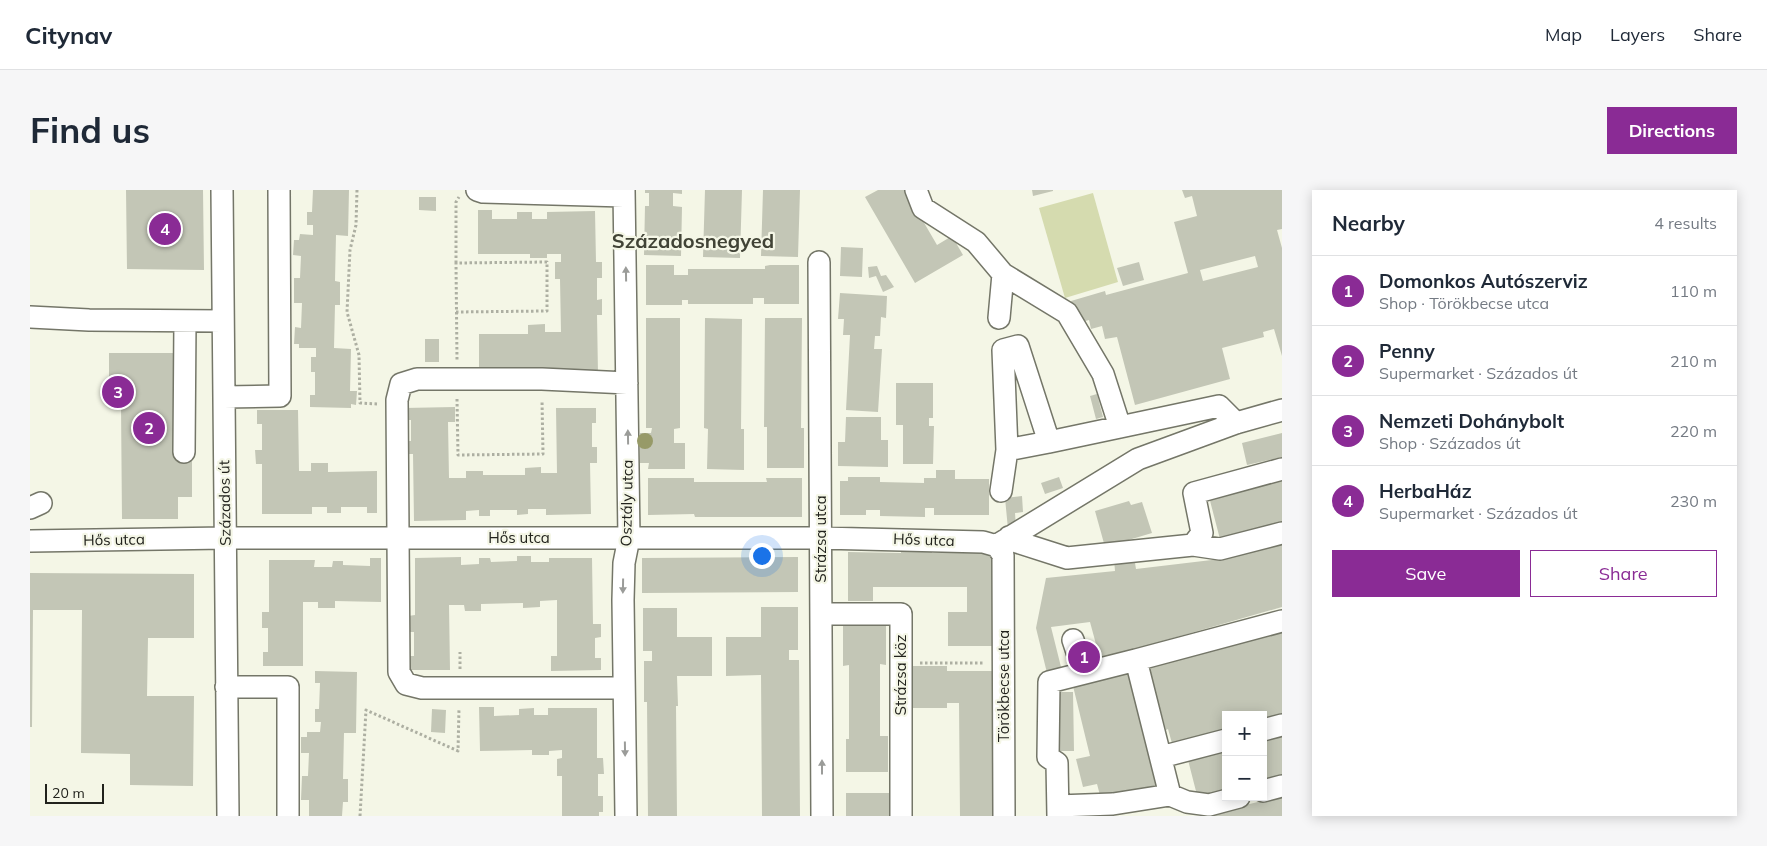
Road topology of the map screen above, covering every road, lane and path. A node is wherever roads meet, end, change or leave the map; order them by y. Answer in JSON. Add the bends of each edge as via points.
{"nodes":[{"id":1,"x":222,"y":190,"type":"edge"},
{"id":2,"x":279,"y":190,"type":"edge"},
{"id":3,"x":357,"y":190,"type":"edge"},
{"id":4,"x":464,"y":190,"type":"edge"},
{"id":5,"x":477,"y":190,"type":"edge"},
{"id":6,"x":916,"y":190,"type":"edge"},
{"id":7,"x":624,"y":193,"type":"edge"},
{"id":8,"x":819,"y":262,"type":"dead end"},
{"id":9,"x":456,"y":263,"type":"junction"},
{"id":10,"x":1003,"y":274,"type":"junction"},
{"id":11,"x":456,"y":312,"type":"junction"},
{"id":12,"x":30,"y":317,"type":"edge"},
{"id":13,"x":999,"y":318,"type":"dead end"},
{"id":14,"x":185,"y":321,"type":"junction"},
{"id":15,"x":223,"y":321,"type":"junction"},
{"id":16,"x":457,"y":379,"type":"junction"},
{"id":17,"x":542,"y":379,"type":"junction"},
{"id":18,"x":627,"y":383,"type":"junction"},
{"id":19,"x":224,"y":397,"type":"junction"},
{"id":20,"x":397,"y":406,"type":"junction"},
{"id":21,"x":1282,"y":410,"type":"edge"},
{"id":22,"x":1236,"y":423,"type":"junction"},
{"id":23,"x":1120,"y":427,"type":"junction"},
{"id":24,"x":1049,"y":442,"type":"junction"},
{"id":25,"x":1008,"y":450,"type":"junction"},
{"id":26,"x":184,"y":452,"type":"dead end"},
{"id":27,"x":1282,"y":469,"type":"edge"},
{"id":28,"x":1001,"y":491,"type":"dead end"},
{"id":29,"x":1282,"y":533,"type":"edge"},
{"id":30,"x":225,"y":538,"type":"junction"},
{"id":31,"x":399,"y":538,"type":"junction"},
{"id":32,"x":629,"y":538,"type":"junction"},
{"id":33,"x":821,"y":538,"type":"junction"},
{"id":34,"x":30,"y":541,"type":"edge"},
{"id":35,"x":1193,"y":545,"type":"junction"},
{"id":36,"x":1003,"y":546,"type":"junction"},
{"id":37,"x":821,"y":614,"type":"junction"},
{"id":38,"x":1282,"y":621,"type":"edge"},
{"id":39,"x":1073,"y":640,"type":"dead end"},
{"id":40,"x":460,"y":652,"type":"dead end"},
{"id":41,"x":1136,"y":660,"type":"junction"},
{"id":42,"x":1004,"y":663,"type":"junction"},
{"id":43,"x":901,"y":664,"type":"junction"},
{"id":44,"x":1084,"y":673,"type":"junction"},
{"id":45,"x":226,"y":688,"type":"junction"},
{"id":46,"x":459,"y":688,"type":"junction"},
{"id":47,"x":624,"y":688,"type":"junction"},
{"id":48,"x":1282,"y":725,"type":"edge"},
{"id":49,"x":1267,"y":729,"type":"edge"},
{"id":50,"x":1222,"y":741,"type":"edge"},
{"id":51,"x":1161,"y":758,"type":"junction"},
{"id":52,"x":1282,"y":786,"type":"edge"},
{"id":53,"x":1267,"y":790,"type":"edge"},
{"id":54,"x":1170,"y":795,"type":"junction"},
{"id":55,"x":1224,"y":801,"type":"edge"},
{"id":56,"x":1058,"y":811,"type":"edge"},
{"id":57,"x":228,"y":816,"type":"edge"},
{"id":58,"x":288,"y":816,"type":"edge"},
{"id":59,"x":360,"y":816,"type":"edge"},
{"id":60,"x":626,"y":816,"type":"edge"},
{"id":61,"x":822,"y":816,"type":"edge"},
{"id":62,"x":901,"y":816,"type":"edge"},
{"id":63,"x":1004,"y":816,"type":"edge"}],
"edges":[{"from":1,"to":15,"type":"street","name":"Százados út"},
{"from":2,"to":19,"type":"street","via":[[280,396]]},
{"from":3,"to":20,"type":"path","via":[[347,312],[359,355],[360,403]]},
{"from":4,"to":9,"type":"path","via":[[456,202]]},
{"from":5,"to":7,"type":"street"},
{"from":6,"to":10,"type":"street","via":[[923,208],[976,242]]},
{"from":18,"to":7,"type":"street","name":"Osztály utca","one_way":true},
{"from":8,"to":33,"type":"street","name":"Strázsa utca"},
{"from":9,"to":11,"type":"path"},
{"from":9,"to":11,"type":"path","via":[[547,262],[547,311]]},
{"from":10,"to":13,"type":"street"},
{"from":10,"to":23,"type":"street","via":[[1067,313],[1103,374]]},
{"from":11,"to":16,"type":"path"},
{"from":12,"to":14,"type":"street"},
{"from":14,"to":15,"type":"street"},
{"from":14,"to":26,"type":"street"},
{"from":15,"to":19,"type":"street","name":"Százados út"},
{"from":16,"to":17,"type":"street"},
{"from":16,"to":17,"type":"path","via":[[458,455],[543,454]]},
{"from":16,"to":20,"type":"street","via":[[417,380],[401,384]]},
{"from":17,"to":18,"type":"street"},
{"from":32,"to":18,"type":"street","name":"Osztály utca","one_way":true},
{"from":19,"to":30,"type":"street","name":"Százados út"},
{"from":20,"to":31,"type":"street"},
{"from":21,"to":22,"type":"street"},
{"from":22,"to":23,"type":"street","via":[[1219,406]]},
{"from":22,"to":36,"type":"street","via":[[1138,459]]},
{"from":23,"to":24,"type":"street"},
{"from":24,"to":25,"type":"street"},
{"from":24,"to":25,"type":"street","via":[[1018,346],[1003,350]]},
{"from":25,"to":28,"type":"street"},
{"from":27,"to":35,"type":"street","via":[[1194,492],[1202,532]]},
{"from":29,"to":35,"type":"street","name":"Hős utca","via":[[1220,549]]},
{"from":30,"to":31,"type":"street","name":"Hős utca"},
{"from":30,"to":34,"type":"street","name":"Hős utca"},
{"from":30,"to":45,"type":"street","name":"Százados út"},
{"from":31,"to":32,"type":"street","name":"Hős utca"},
{"from":31,"to":46,"type":"street","via":[[399,672],[406,684],[422,688]]},
{"from":32,"to":33,"type":"street","name":"Hős utca"},
{"from":32,"to":47,"type":"street","name":"Osztály utca","one_way":true,"via":[[624,563]]},
{"from":33,"to":36,"type":"street","name":"Hős utca","via":[[983,542]]},
{"from":33,"to":37,"type":"street","name":"Strázsa utca"},
{"from":35,"to":36,"type":"street","name":"Hős utca","via":[[1066,558],[1017,542]]},
{"from":36,"to":42,"type":"street","name":"Törökbecse utca"},
{"from":37,"to":43,"type":"street","name":"Strázsa köz","via":[[900,614]]},
{"from":61,"to":37,"type":"street","name":"Strázsa utca","one_way":true},
{"from":38,"to":41,"type":"street"},
{"from":39,"to":44,"type":"street"},
{"from":40,"to":46,"type":"path"},
{"from":41,"to":44,"type":"street"},
{"from":41,"to":51,"type":"street"},
{"from":42,"to":43,"type":"path"},
{"from":42,"to":63,"type":"street","name":"Törökbecse utca"},
{"from":43,"to":62,"type":"street","name":"Strázsa köz"},
{"from":44,"to":56,"type":"street","via":[[1049,682],[1048,757],[1057,763]]},
{"from":45,"to":57,"type":"street","name":"Százados út"},
{"from":45,"to":58,"type":"street","via":[[288,687]]},
{"from":46,"to":47,"type":"street"},
{"from":46,"to":59,"type":"path","via":[[458,750],[366,710]]},
{"from":47,"to":60,"type":"street","name":"Osztály utca","one_way":true},
{"from":48,"to":49,"type":"street"},
{"from":50,"to":51,"type":"street"},
{"from":51,"to":54,"type":"street"},
{"from":52,"to":53,"type":"street"},
{"from":54,"to":55,"type":"street","via":[[1209,805]]},
{"from":54,"to":56,"type":"street"}]}
